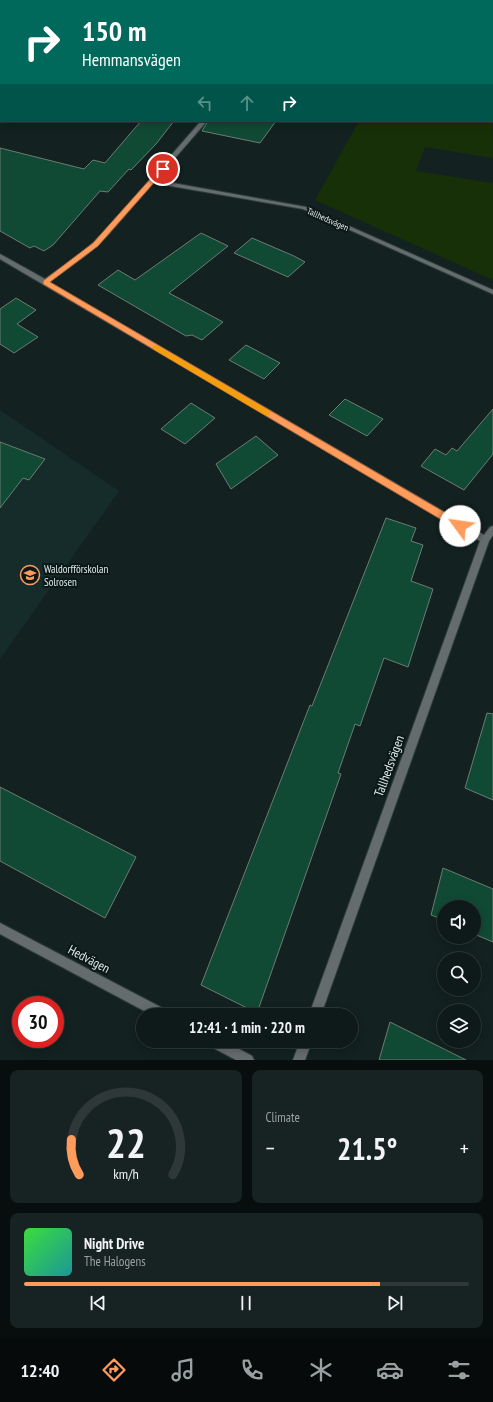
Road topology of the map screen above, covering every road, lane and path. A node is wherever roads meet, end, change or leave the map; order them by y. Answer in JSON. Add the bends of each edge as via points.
{"nodes":[{"id":1,"x":203,"y":122,"type":"edge"},
{"id":2,"x":153,"y":181,"type":"junction"},
{"id":3,"x":0,"y":256,"type":"edge"},
{"id":4,"x":46,"y":282,"type":"junction"},
{"id":5,"x":493,"y":292,"type":"edge"},
{"id":6,"x":493,"y":529,"type":"edge"},
{"id":7,"x":485,"y":540,"type":"junction"},
{"id":8,"x":0,"y":928,"type":"edge"},
{"id":9,"x":151,"y":1008,"type":"edge"},
{"id":10,"x":318,"y":1008,"type":"edge"},
{"id":11,"x":225,"y":1048,"type":"edge"},
{"id":12,"x":303,"y":1048,"type":"edge"},
{"id":13,"x":248,"y":1060,"type":"edge"},
{"id":14,"x":299,"y":1060,"type":"edge"}],
"edges":[{"from":1,"to":2,"type":"street"},
{"from":2,"to":4,"type":"street","via":[[95,245]]},
{"from":2,"to":5,"type":"street","name":"Tallhedsvägen","via":[[304,208]]},
{"from":3,"to":4,"type":"street"},
{"from":4,"to":7,"type":"street"},
{"from":6,"to":7,"type":"street","name":"Tallhedsvägen"},
{"from":7,"to":10,"type":"street","name":"Tallhedsvägen"},
{"from":8,"to":9,"type":"street","name":"Hedvägen"},
{"from":11,"to":13,"type":"street"},
{"from":12,"to":14,"type":"street"}]}
